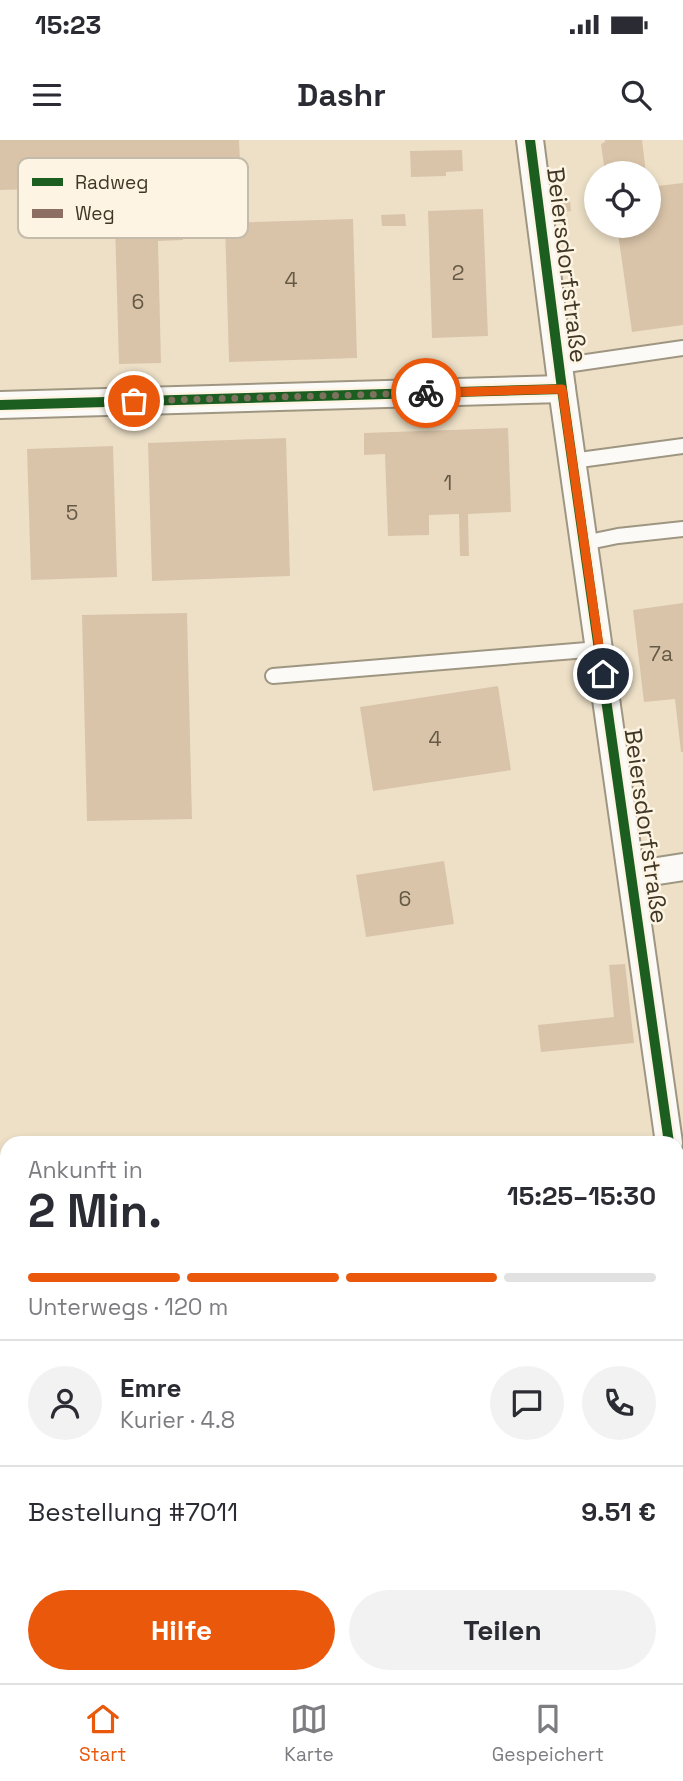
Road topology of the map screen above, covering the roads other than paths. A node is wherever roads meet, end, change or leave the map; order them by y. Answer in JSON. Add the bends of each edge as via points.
{"nodes":[{"id":1,"x":530,"y":140,"type":"edge"},
{"id":2,"x":683,"y":348,"type":"edge"},
{"id":3,"x":560,"y":377,"type":"junction"},
{"id":4,"x":0,"y":405,"type":"edge"},
{"id":5,"x":683,"y":446,"type":"edge"},
{"id":6,"x":572,"y":461,"type":"junction"},
{"id":7,"x":683,"y":529,"type":"edge"},
{"id":8,"x":584,"y":542,"type":"junction"},
{"id":9,"x":599,"y":649,"type":"junction"},
{"id":10,"x":273,"y":676,"type":"dead end"},
{"id":11,"x":683,"y":867,"type":"edge"},
{"id":12,"x":632,"y":875,"type":"junction"},
{"id":13,"x":668,"y":1136,"type":"edge"}],
"edges":[{"from":1,"to":3,"type":"street","name":"Beiersdorfstraße"},
{"from":2,"to":3,"type":"lane"},
{"from":3,"to":4,"type":"street"},
{"from":3,"to":6,"type":"street","name":"Beiersdorfstraße"},
{"from":5,"to":6,"type":"lane"},
{"from":6,"to":8,"type":"street","name":"Beiersdorfstraße"},
{"from":7,"to":8,"type":"lane"},
{"from":8,"to":9,"type":"street","name":"Beiersdorfstraße"},
{"from":9,"to":10,"type":"lane"},
{"from":9,"to":12,"type":"street","name":"Beiersdorfstraße"},
{"from":11,"to":12,"type":"street"},
{"from":12,"to":13,"type":"street","name":"Beiersdorfstraße"}]}
